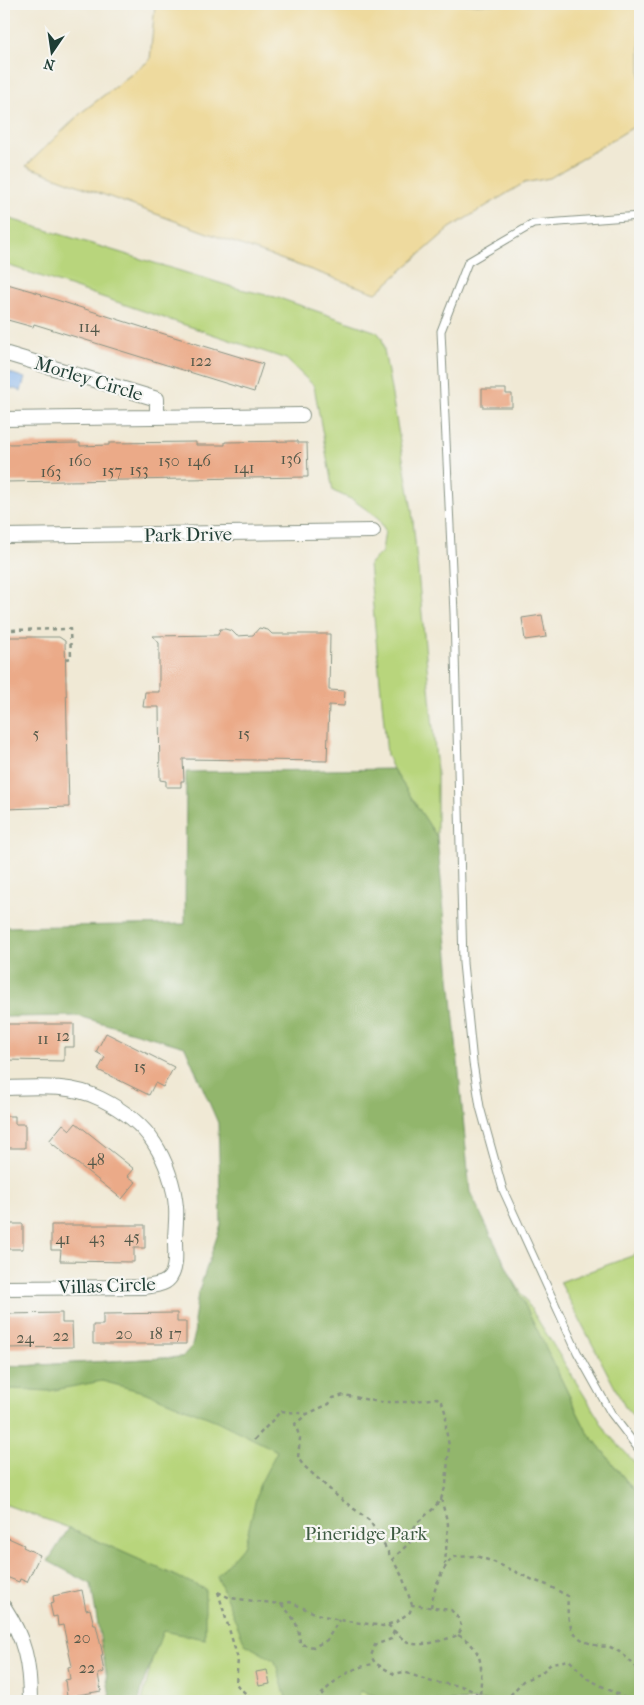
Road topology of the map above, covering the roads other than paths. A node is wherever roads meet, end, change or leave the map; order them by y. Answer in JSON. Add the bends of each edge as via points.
{"nodes":[{"id":1,"x":640,"y":216,"type":"edge"},
{"id":2,"x":4,"y":353,"type":"edge"},
{"id":3,"x":302,"y":415,"type":"dead end"},
{"id":4,"x":157,"y":417,"type":"junction"},
{"id":5,"x":4,"y":419,"type":"edge"},
{"id":6,"x":373,"y":531,"type":"dead end"},
{"id":7,"x":4,"y":536,"type":"edge"},
{"id":8,"x":4,"y":1088,"type":"edge"},
{"id":9,"x":4,"y":1288,"type":"edge"},
{"id":10,"x":640,"y":1451,"type":"edge"},
{"id":11,"x":4,"y":1608,"type":"edge"},
{"id":12,"x":30,"y":1701,"type":"edge"}],
"edges":[{"from":1,"to":10,"type":"lane","via":[[534,224],[468,262],[441,331],[454,613],[463,963],[480,1107],[503,1190],[577,1352],[611,1413]]},
{"from":2,"to":4,"type":"street","name":"Morley Circle","via":[[157,399]]},
{"from":3,"to":4,"type":"street","name":"Morley Circle"},
{"from":4,"to":5,"type":"street","name":"Morley Circle"},
{"from":6,"to":7,"type":"street","name":"Park Drive"},
{"from":8,"to":9,"type":"street","name":"Villas Circle","via":[[60,1088],[82,1092],[100,1098],[137,1123],[153,1142],[172,1188],[176,1208],[176,1262],[171,1276],[163,1284]]},
{"from":11,"to":12,"type":"street","via":[[25,1646]]}]}
